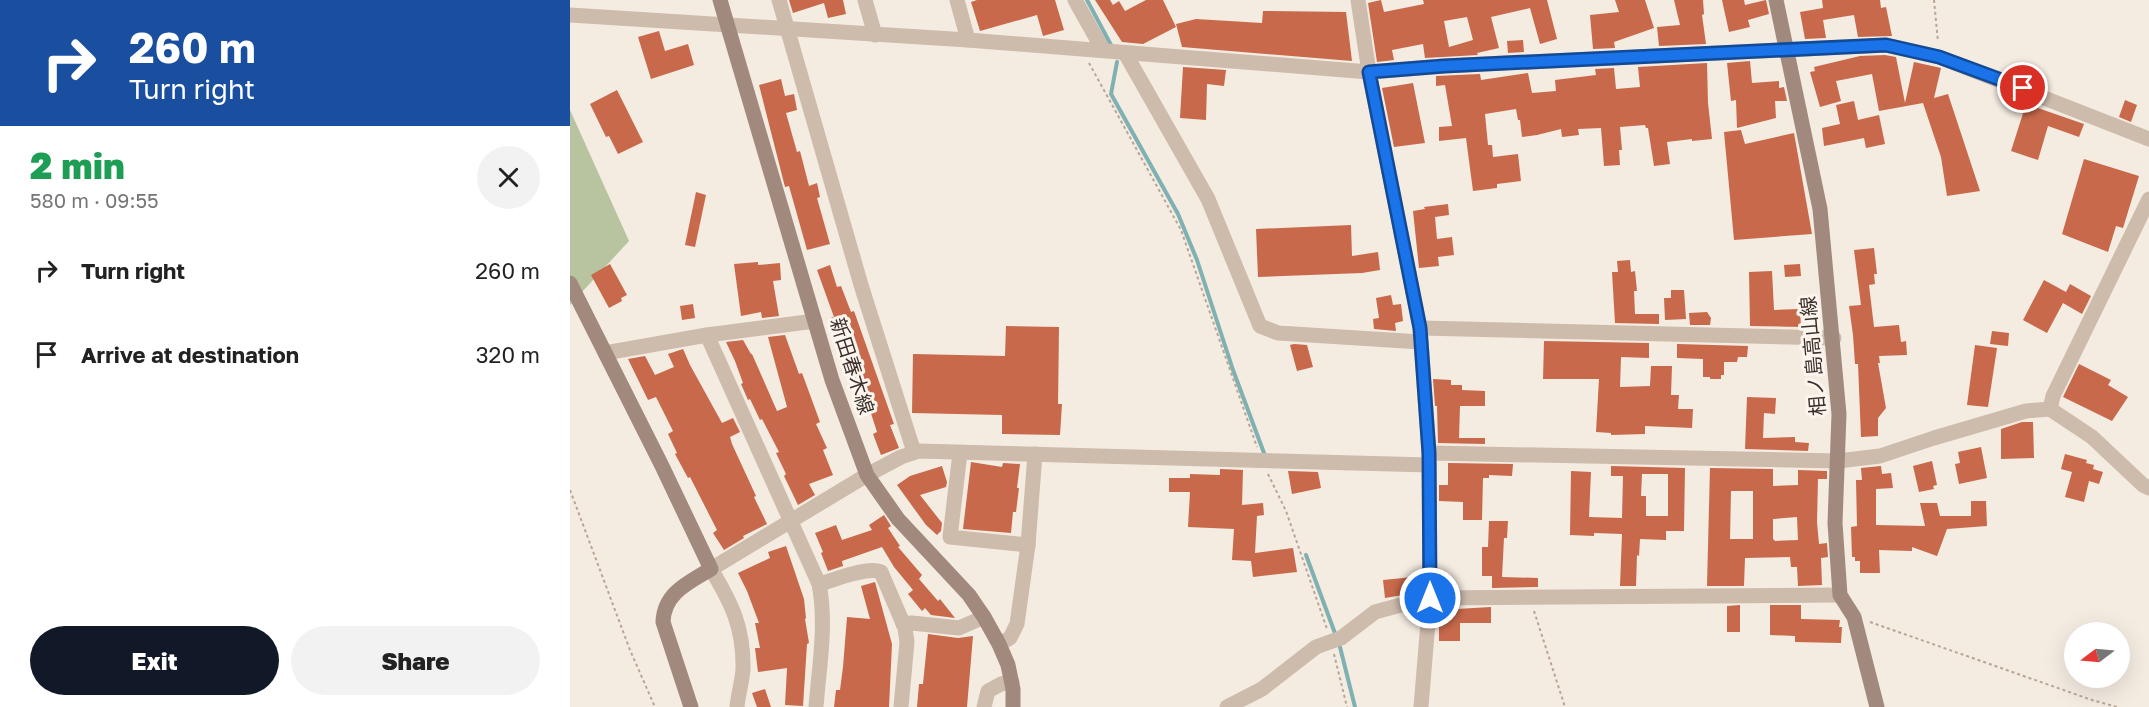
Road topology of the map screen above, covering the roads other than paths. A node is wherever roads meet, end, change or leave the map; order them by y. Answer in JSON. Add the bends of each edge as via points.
{"nodes":[{"id":1,"x":720,"y":0,"type":"edge"},
{"id":2,"x":780,"y":0,"type":"edge"},
{"id":3,"x":866,"y":0,"type":"edge"},
{"id":4,"x":957,"y":0,"type":"edge"},
{"id":5,"x":1075,"y":0,"type":"edge"},
{"id":6,"x":1358,"y":0,"type":"edge"},
{"id":7,"x":1776,"y":0,"type":"edge"},
{"id":8,"x":570,"y":15,"type":"edge"},
{"id":9,"x":728,"y":27,"type":"junction"},
{"id":10,"x":788,"y":30,"type":"junction"},
{"id":11,"x":875,"y":35,"type":"junction"},
{"id":12,"x":968,"y":40,"type":"junction"},
{"id":13,"x":1103,"y":50,"type":"junction"},
{"id":14,"x":1787,"y":50,"type":"junction"},
{"id":15,"x":1125,"y":53,"type":"junction"},
{"id":16,"x":1369,"y":72,"type":"junction"},
{"id":17,"x":2149,"y":139,"type":"edge"},
{"id":18,"x":2149,"y":199,"type":"edge"},
{"id":19,"x":570,"y":283,"type":"edge"},
{"id":20,"x":814,"y":321,"type":"junction"},
{"id":21,"x":707,"y":335,"type":"junction"},
{"id":22,"x":1421,"y":335,"type":"junction"},
{"id":23,"x":1833,"y":338,"type":"junction"},
{"id":24,"x":605,"y":353,"type":"junction"},
{"id":25,"x":2050,"y":409,"type":"junction"},
{"id":26,"x":914,"y":452,"type":"junction"},
{"id":27,"x":960,"y":453,"type":"junction"},
{"id":28,"x":1035,"y":454,"type":"junction"},
{"id":29,"x":1429,"y":459,"type":"junction"},
{"id":30,"x":1838,"y":461,"type":"junction"},
{"id":31,"x":867,"y":475,"type":"junction"},
{"id":32,"x":2149,"y":488,"type":"edge"},
{"id":33,"x":790,"y":521,"type":"junction"},
{"id":34,"x":1028,"y":545,"type":"junction"},
{"id":35,"x":711,"y":569,"type":"junction"},
{"id":36,"x":819,"y":584,"type":"junction"},
{"id":37,"x":1840,"y":595,"type":"junction"},
{"id":38,"x":1429,"y":600,"type":"junction"},
{"id":39,"x":984,"y":617,"type":"junction"},
{"id":40,"x":903,"y":624,"type":"junction"},
{"id":41,"x":999,"y":644,"type":"junction"},
{"id":42,"x":1012,"y":682,"type":"junction"},
{"id":43,"x":691,"y":707,"type":"edge"},
{"id":44,"x":737,"y":707,"type":"edge"},
{"id":45,"x":816,"y":707,"type":"edge"},
{"id":46,"x":901,"y":707,"type":"edge"},
{"id":47,"x":984,"y":707,"type":"edge"},
{"id":48,"x":1013,"y":707,"type":"edge"},
{"id":49,"x":1227,"y":707,"type":"edge"},
{"id":50,"x":1421,"y":707,"type":"edge"},
{"id":51,"x":1877,"y":707,"type":"edge"}],
"edges":[{"from":1,"to":9,"type":"main road","name":"新田春木線"},
{"from":2,"to":10,"type":"street"},
{"from":3,"to":11,"type":"street"},
{"from":4,"to":12,"type":"street"},
{"from":5,"to":13,"type":"street"},
{"from":6,"to":16,"type":"street"},
{"from":7,"to":14,"type":"main road","name":"相ノ島高山線"},
{"from":8,"to":9,"type":"street"},
{"from":9,"to":10,"type":"street"},
{"from":9,"to":20,"type":"main road","name":"新田春木線"},
{"from":10,"to":11,"type":"street"},
{"from":10,"to":26,"type":"street","via":[[861,285]]},
{"from":11,"to":12,"type":"street"},
{"from":12,"to":13,"type":"street"},
{"from":13,"to":15,"type":"street"},
{"from":14,"to":16,"type":"street"},
{"from":14,"to":17,"type":"street","via":[[1886,45],[1939,57]]},
{"from":14,"to":23,"type":"main road","name":"相ノ島高山線","via":[[1820,209]]},
{"from":15,"to":16,"type":"street"},
{"from":15,"to":22,"type":"street","via":[[1208,199],[1260,326],[1278,333]]},
{"from":16,"to":22,"type":"street"},
{"from":18,"to":25,"type":"street"},
{"from":19,"to":24,"type":"main road"},
{"from":20,"to":21,"type":"street"},
{"from":20,"to":31,"type":"main road","name":"新田春木線"},
{"from":21,"to":24,"type":"street"},
{"from":21,"to":33,"type":"street"},
{"from":22,"to":23,"type":"street"},
{"from":22,"to":29,"type":"street"},
{"from":23,"to":30,"type":"main road","name":"相ノ島高山線"},
{"from":24,"to":35,"type":"main road"},
{"from":25,"to":30,"type":"street","via":[[2026,411],[1880,456]]},
{"from":25,"to":32,"type":"street","via":[[2092,437]]},
{"from":26,"to":27,"type":"street"},
{"from":26,"to":31,"type":"street"},
{"from":27,"to":28,"type":"street"},
{"from":27,"to":34,"type":"street","via":[[950,537]]},
{"from":28,"to":29,"type":"street","via":[[1262,460]]},
{"from":28,"to":34,"type":"street"},
{"from":29,"to":30,"type":"street"},
{"from":29,"to":38,"type":"street"},
{"from":30,"to":37,"type":"main road","name":"相ノ島高山線","via":[[1835,523]]},
{"from":31,"to":33,"type":"street"},
{"from":31,"to":39,"type":"main road","name":"新田春木線","via":[[898,519]]},
{"from":33,"to":35,"type":"street"},
{"from":33,"to":36,"type":"street"},
{"from":34,"to":41,"type":"street","via":[[1017,624],[1010,638]]},
{"from":35,"to":43,"type":"main road","via":[[671,597],[664,609],[663,622]]},
{"from":35,"to":44,"type":"street","via":[[736,614],[741,634],[743,673]]},
{"from":36,"to":40,"type":"street","via":[[875,569],[881,572]]},
{"from":36,"to":45,"type":"street","via":[[823,618]]},
{"from":37,"to":38,"type":"street"},
{"from":37,"to":51,"type":"main road","name":"相ノ島高山線","via":[[1854,617]]},
{"from":38,"to":49,"type":"street","via":[[1375,612],[1335,640],[1316,647],[1262,689]]},
{"from":38,"to":50,"type":"street"},
{"from":39,"to":40,"type":"street","via":[[959,628]]},
{"from":39,"to":41,"type":"main road","name":"新田春木線"},
{"from":40,"to":46,"type":"street","via":[[907,642]]},
{"from":41,"to":42,"type":"main road","name":"新田春木線"},
{"from":42,"to":47,"type":"street","via":[[988,691]]},
{"from":42,"to":48,"type":"main road","name":"新田春木線"}]}
